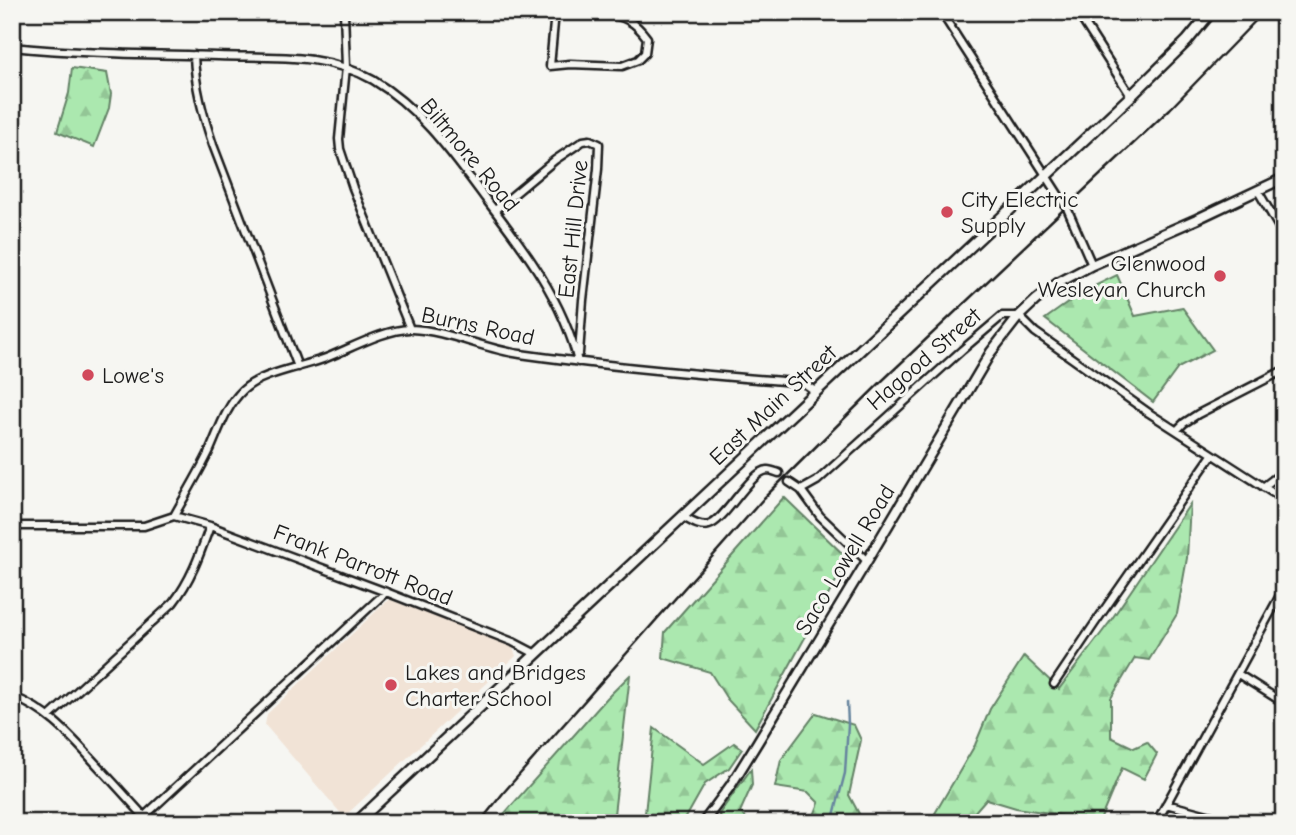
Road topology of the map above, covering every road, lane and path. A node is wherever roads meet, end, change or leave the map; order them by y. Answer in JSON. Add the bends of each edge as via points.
{"nodes":[{"id":1,"x":344,"y":12,"type":"edge"},
{"id":2,"x":521,"y":12,"type":"edge"},
{"id":3,"x":603,"y":12,"type":"edge"},
{"id":4,"x":942,"y":12,"type":"edge"},
{"id":5,"x":1077,"y":12,"type":"edge"},
{"id":6,"x":1211,"y":12,"type":"edge"},
{"id":7,"x":555,"y":15,"type":"edge"},
{"id":8,"x":12,"y":47,"type":"edge"},
{"id":9,"x":194,"y":55,"type":"junction"},
{"id":10,"x":346,"y":67,"type":"junction"},
{"id":11,"x":1131,"y":96,"type":"junction"},
{"id":12,"x":1046,"y":175,"type":"junction"},
{"id":13,"x":1284,"y":178,"type":"edge"},
{"id":14,"x":1258,"y":191,"type":"junction"},
{"id":15,"x":495,"y":210,"type":"junction"},
{"id":16,"x":1284,"y":236,"type":"edge"},
{"id":17,"x":1092,"y":265,"type":"junction"},
{"id":18,"x":1019,"y":316,"type":"junction"},
{"id":19,"x":410,"y":329,"type":"junction"},
{"id":20,"x":578,"y":362,"type":"junction"},
{"id":21,"x":298,"y":367,"type":"junction"},
{"id":22,"x":1284,"y":370,"type":"edge"},
{"id":23,"x":816,"y":391,"type":"junction"},
{"id":24,"x":1177,"y":430,"type":"junction"},
{"id":25,"x":1212,"y":455,"type":"junction"},
{"id":26,"x":1284,"y":471,"type":"edge"},
{"id":27,"x":779,"y":473,"type":"dead end"},
{"id":28,"x":789,"y":482,"type":"tunnel mouth"},
{"id":29,"x":1263,"y":487,"type":"junction"},
{"id":30,"x":802,"y":490,"type":"junction"},
{"id":31,"x":1284,"y":500,"type":"edge"},
{"id":32,"x":174,"y":516,"type":"junction"},
{"id":33,"x":683,"y":517,"type":"junction"},
{"id":34,"x":12,"y":526,"type":"edge"},
{"id":35,"x":210,"y":526,"type":"junction"},
{"id":36,"x":867,"y":561,"type":"junction"},
{"id":37,"x":1284,"y":588,"type":"edge"},
{"id":38,"x":386,"y":592,"type":"junction"},
{"id":39,"x":536,"y":654,"type":"junction"},
{"id":40,"x":1238,"y":674,"type":"junction"},
{"id":41,"x":1054,"y":684,"type":"dead end"},
{"id":42,"x":12,"y":696,"type":"edge"},
{"id":43,"x":1284,"y":703,"type":"edge"},
{"id":44,"x":50,"y":716,"type":"junction"},
{"id":45,"x":1166,"y":804,"type":"junction"},
{"id":46,"x":144,"y":816,"type":"junction"},
{"id":47,"x":137,"y":823,"type":"edge"},
{"id":48,"x":150,"y":823,"type":"edge"},
{"id":49,"x":356,"y":823,"type":"edge"},
{"id":50,"x":703,"y":823,"type":"edge"},
{"id":51,"x":1156,"y":823,"type":"edge"},
{"id":52,"x":1238,"y":823,"type":"edge"}],
"edges":[{"from":1,"to":10,"type":"street"},
{"from":2,"to":7,"type":"street"},
{"from":3,"to":7,"type":"street","via":[[638,25],[647,38],[638,60],[622,66],[550,66]]},
{"from":4,"to":12,"type":"street"},
{"from":5,"to":11,"type":"street"},
{"from":6,"to":11,"type":"main road","name":"East Main Street"},
{"from":8,"to":9,"type":"street","name":"Biltmore Road"},
{"from":9,"to":10,"type":"street","name":"Biltmore Road","via":[[288,57]]},
{"from":9,"to":21,"type":"street","via":[[199,98],[213,145]]},
{"from":10,"to":15,"type":"street","name":"Biltmore Road","via":[[383,87],[417,115]]},
{"from":10,"to":19,"type":"street","via":[[340,149]]},
{"from":11,"to":12,"type":"main road","name":"East Main Street"},
{"from":12,"to":17,"type":"street","via":[[1069,212]]},
{"from":12,"to":23,"type":"main road","name":"East Main Street"},
{"from":13,"to":14,"type":"street","name":"Hagood Street"},
{"from":14,"to":16,"type":"street"},
{"from":14,"to":17,"type":"street","name":"Hagood Street"},
{"from":15,"to":20,"type":"street","name":"Biltmore Road","via":[[548,286],[573,339]]},
{"from":15,"to":20,"type":"street","name":"East Hill Drive","via":[[583,141],[599,144]]},
{"from":17,"to":18,"type":"street","name":"Hagood Street","via":[[1058,283]]},
{"from":18,"to":24,"type":"street","via":[[1035,332]]},
{"from":18,"to":30,"type":"street","name":"Hagood Street","via":[[1002,316]]},
{"from":18,"to":36,"type":"street","name":"Saco Lowell Road","via":[[991,352]]},
{"from":19,"to":20,"type":"street","name":"Burns Road","via":[[504,352]]},
{"from":19,"to":21,"type":"street","name":"Burns Road"},
{"from":20,"to":23,"type":"street","name":"Burns Road","via":[[794,382]]},
{"from":21,"to":32,"type":"street","name":"Burns Road","via":[[250,384],[240,393]]},
{"from":22,"to":24,"type":"street"},
{"from":23,"to":33,"type":"main road","name":"East Main Street"},
{"from":24,"to":25,"type":"street"},
{"from":25,"to":29,"type":"street"},
{"from":25,"to":41,"type":"street"},
{"from":26,"to":29,"type":"street"},
{"from":27,"to":33,"type":"street","via":[[765,470],[710,525]]},
{"from":28,"to":30,"type":"street"},
{"from":29,"to":31,"type":"street"},
{"from":30,"to":36,"type":"street","via":[[820,516]]},
{"from":32,"to":34,"type":"street","via":[[144,526]]},
{"from":32,"to":35,"type":"street","name":"Frank Parrott Road"},
{"from":33,"to":39,"type":"main road","name":"East Main Street"},
{"from":35,"to":38,"type":"street","name":"Frank Parrott Road"},
{"from":35,"to":44,"type":"street","via":[[194,572],[173,603]]},
{"from":36,"to":50,"type":"street","name":"Saco Lowell Road","via":[[731,785]]},
{"from":37,"to":40,"type":"street"},
{"from":38,"to":39,"type":"street","name":"Frank Parrott Road"},
{"from":38,"to":46,"type":"street"},
{"from":39,"to":49,"type":"main road","name":"East Main Street"},
{"from":40,"to":43,"type":"street"},
{"from":40,"to":45,"type":"street"},
{"from":42,"to":44,"type":"street"},
{"from":44,"to":46,"type":"street"},
{"from":45,"to":51,"type":"street"},
{"from":45,"to":52,"type":"street"},
{"from":46,"to":47,"type":"street"},
{"from":46,"to":48,"type":"street"}]}
